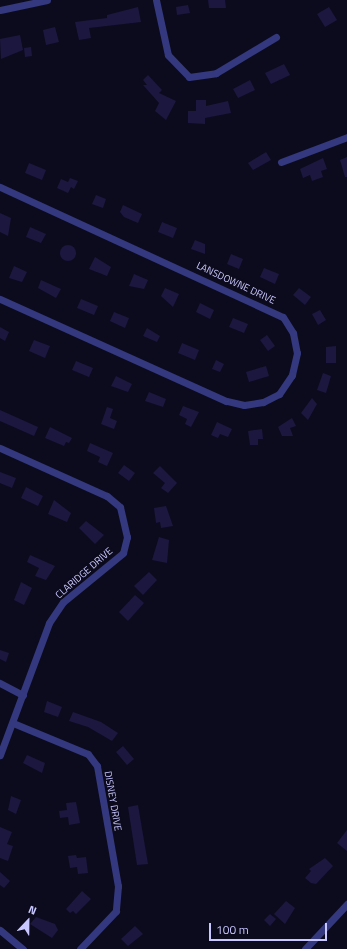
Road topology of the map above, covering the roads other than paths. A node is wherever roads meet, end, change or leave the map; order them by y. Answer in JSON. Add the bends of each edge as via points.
{"nodes":[{"id":1,"x":47,"y":0,"type":"edge"},
{"id":2,"x":156,"y":0,"type":"edge"},
{"id":3,"x":0,"y":10,"type":"edge"},
{"id":4,"x":276,"y":37,"type":"dead end"},
{"id":5,"x":347,"y":137,"type":"edge"},
{"id":6,"x":281,"y":162,"type":"dead end"},
{"id":7,"x":0,"y":187,"type":"edge"},
{"id":8,"x":0,"y":299,"type":"edge"},
{"id":9,"x":0,"y":448,"type":"edge"},
{"id":10,"x":0,"y":683,"type":"edge"},
{"id":11,"x":23,"y":695,"type":"junction"},
{"id":12,"x":13,"y":723,"type":"junction"},
{"id":13,"x":0,"y":755,"type":"edge"},
{"id":14,"x":347,"y":904,"type":"edge"},
{"id":15,"x":0,"y":930,"type":"edge"},
{"id":16,"x":23,"y":949,"type":"edge"},
{"id":17,"x":80,"y":949,"type":"edge"},
{"id":18,"x":305,"y":949,"type":"edge"}],
"edges":[{"from":1,"to":3,"type":"street"},
{"from":2,"to":4,"type":"street","via":[[168,55],[189,77],[216,73]]},
{"from":5,"to":6,"type":"street"},
{"from":7,"to":8,"type":"street","name":"LANSDOWNE DRIVE","via":[[283,317],[293,333],[297,353],[292,375],[279,394],[263,402],[244,405],[226,401]]},
{"from":9,"to":11,"type":"street","name":"CLARIDGE DRIVE","via":[[107,496],[120,507],[126,523],[123,553],[63,602],[50,623]]},
{"from":10,"to":11,"type":"street"},
{"from":11,"to":12,"type":"street","name":"CLARIDGE DRIVE"},
{"from":12,"to":13,"type":"street","name":"CLARIDGE DRIVE"},
{"from":12,"to":17,"type":"street","name":"DISNEY DRIVE","via":[[88,754],[97,766],[118,886],[116,911]]},
{"from":14,"to":18,"type":"street"},
{"from":15,"to":16,"type":"street"}]}
